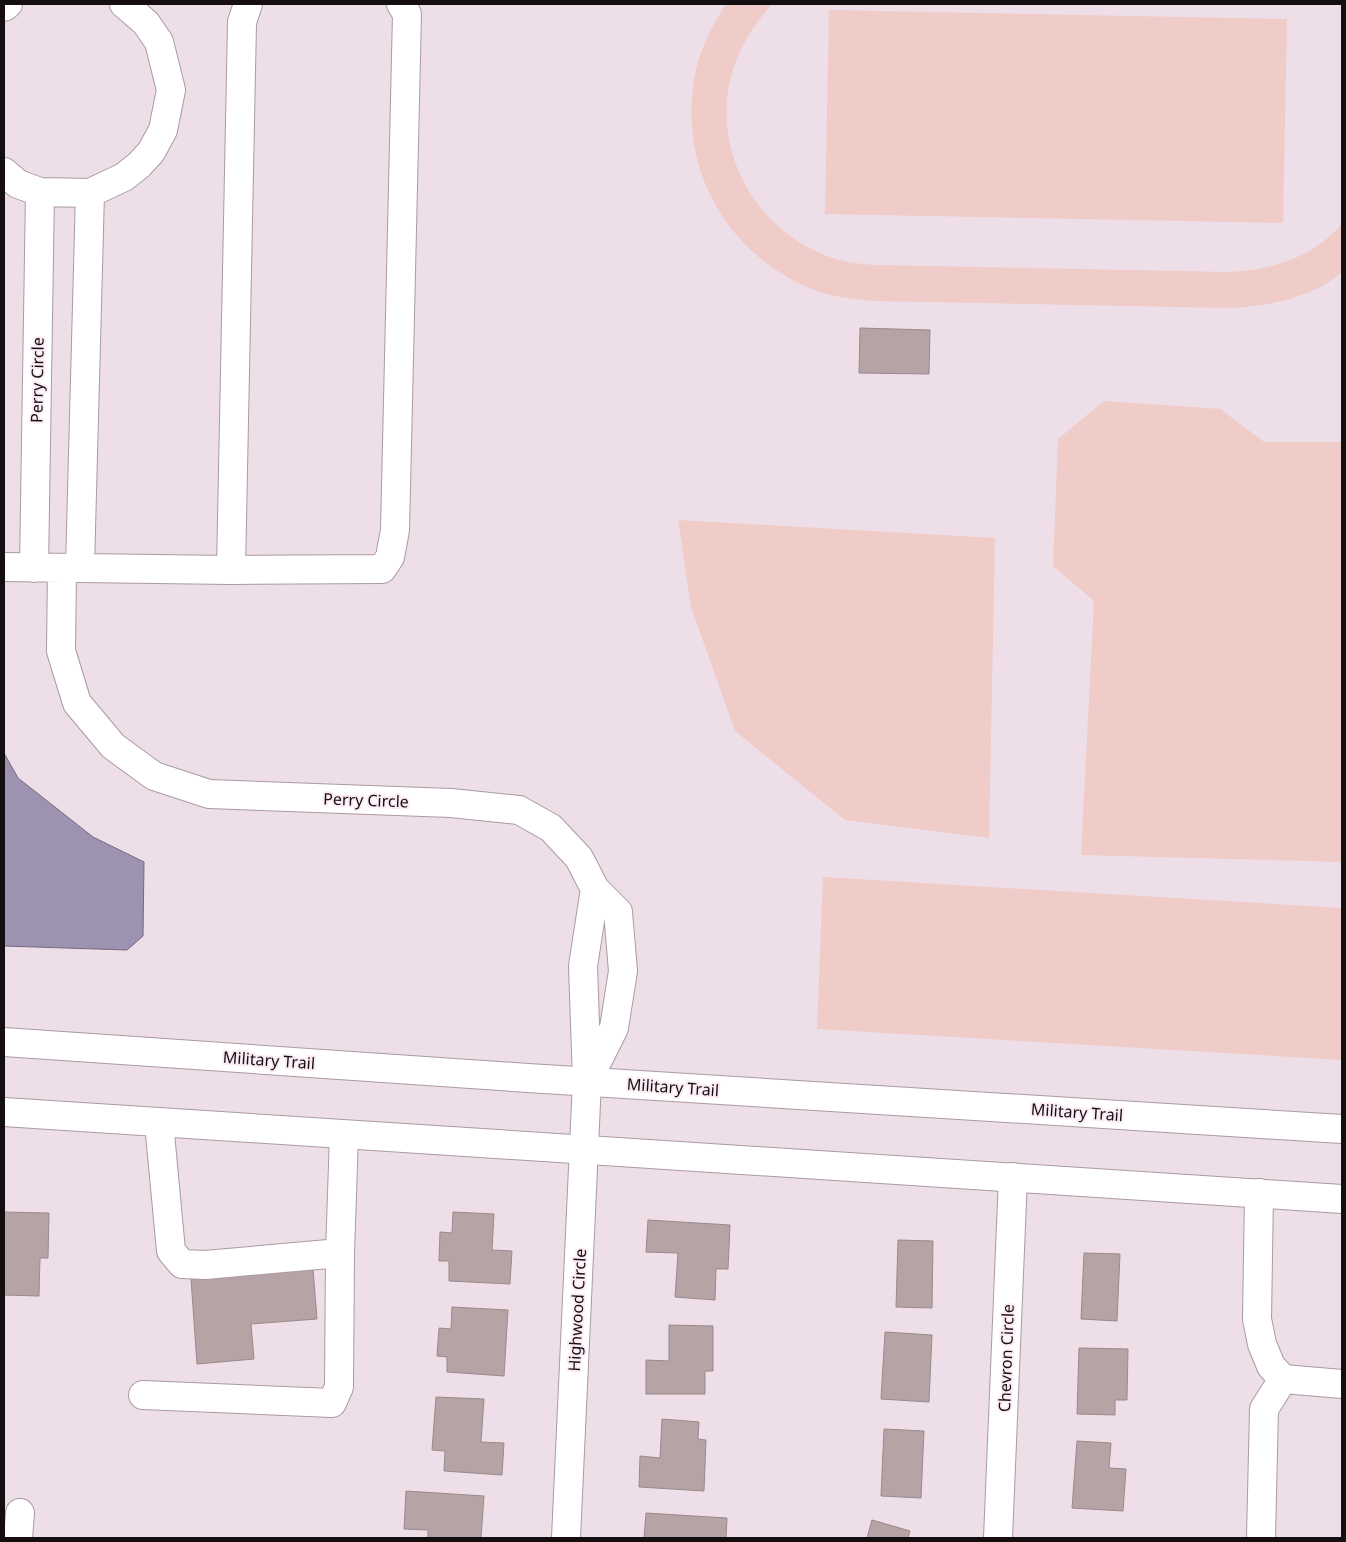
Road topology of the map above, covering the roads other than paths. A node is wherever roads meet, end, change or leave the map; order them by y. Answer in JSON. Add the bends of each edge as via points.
{"nodes":[{"id":1,"x":8,"y":4,"type":"edge"},
{"id":2,"x":124,"y":4,"type":"edge"},
{"id":3,"x":248,"y":4,"type":"edge"},
{"id":4,"x":401,"y":4,"type":"edge"},
{"id":5,"x":4,"y":7,"type":"edge"},
{"id":6,"x":4,"y":172,"type":"edge"},
{"id":7,"x":40,"y":192,"type":"junction"},
{"id":8,"x":90,"y":193,"type":"junction"},
{"id":9,"x":4,"y":567,"type":"edge"},
{"id":10,"x":71,"y":567,"type":"junction"},
{"id":11,"x":34,"y":568,"type":"junction"},
{"id":12,"x":231,"y":570,"type":"junction"},
{"id":13,"x":595,"y":889,"type":"junction"},
{"id":14,"x":4,"y":1042,"type":"edge"},
{"id":15,"x":588,"y":1081,"type":"junction"},
{"id":16,"x":4,"y":1112,"type":"edge"},
{"id":17,"x":159,"y":1123,"type":"junction"},
{"id":18,"x":1342,"y":1129,"type":"edge"},
{"id":19,"x":344,"y":1135,"type":"junction"},
{"id":20,"x":585,"y":1150,"type":"junction"},
{"id":21,"x":1013,"y":1177,"type":"junction"},
{"id":22,"x":1259,"y":1193,"type":"junction"},
{"id":23,"x":1342,"y":1198,"type":"edge"},
{"id":24,"x":340,"y":1253,"type":"junction"},
{"id":25,"x":1283,"y":1379,"type":"junction"},
{"id":26,"x":1342,"y":1384,"type":"edge"},
{"id":27,"x":143,"y":1395,"type":"dead end"},
{"id":28,"x":566,"y":1538,"type":"edge"},
{"id":29,"x":998,"y":1538,"type":"edge"},
{"id":30,"x":1261,"y":1538,"type":"edge"}],
"edges":[{"from":1,"to":5,"type":"main road"},
{"from":2,"to":8,"type":"main road","via":[[146,23],[159,42],[171,90],[163,130],[151,152],[124,177]]},
{"from":3,"to":12,"type":"main road","via":[[242,22]]},
{"from":4,"to":12,"type":"main road","via":[[407,14],[395,530],[390,557],[382,569]]},
{"from":6,"to":7,"type":"main road","via":[[18,184]]},
{"from":7,"to":8,"type":"main road"},
{"from":7,"to":11,"type":"main road","name":"Perry Circle"},
{"from":8,"to":10,"type":"main road","name":"Perry Circle"},
{"from":9,"to":11,"type":"main road"},
{"from":10,"to":11,"type":"main road"},
{"from":10,"to":12,"type":"main road"},
{"from":10,"to":13,"type":"main road","name":"Perry Circle","via":[[61,651],[77,703],[113,746],[154,776],[209,794],[451,803],[519,810],[551,828],[579,858]]},
{"from":13,"to":15,"type":"main road","via":[[583,966]]},
{"from":13,"to":15,"type":"main road","name":"Perry Circle","via":[[618,912],[623,971],[614,1028]]},
{"from":14,"to":15,"type":"main road","name":"Military Trail"},
{"from":15,"to":18,"type":"main road","name":"Military Trail"},
{"from":15,"to":20,"type":"main road","name":"Highwood Circle"},
{"from":16,"to":17,"type":"main road"},
{"from":17,"to":19,"type":"main road"},
{"from":17,"to":24,"type":"main road","via":[[171,1251],[182,1264],[205,1265]]},
{"from":19,"to":20,"type":"main road"},
{"from":19,"to":24,"type":"main road"},
{"from":20,"to":21,"type":"main road"},
{"from":20,"to":28,"type":"main road","name":"Highwood Circle"},
{"from":21,"to":22,"type":"main road"},
{"from":21,"to":29,"type":"main road","name":"Chevron Circle"},
{"from":22,"to":23,"type":"main road"},
{"from":22,"to":25,"type":"main road","via":[[1257,1319],[1271,1366]]},
{"from":24,"to":27,"type":"main road","via":[[339,1386],[332,1403]]},
{"from":25,"to":26,"type":"main road"},
{"from":25,"to":30,"type":"main road","via":[[1264,1409]]}]}
